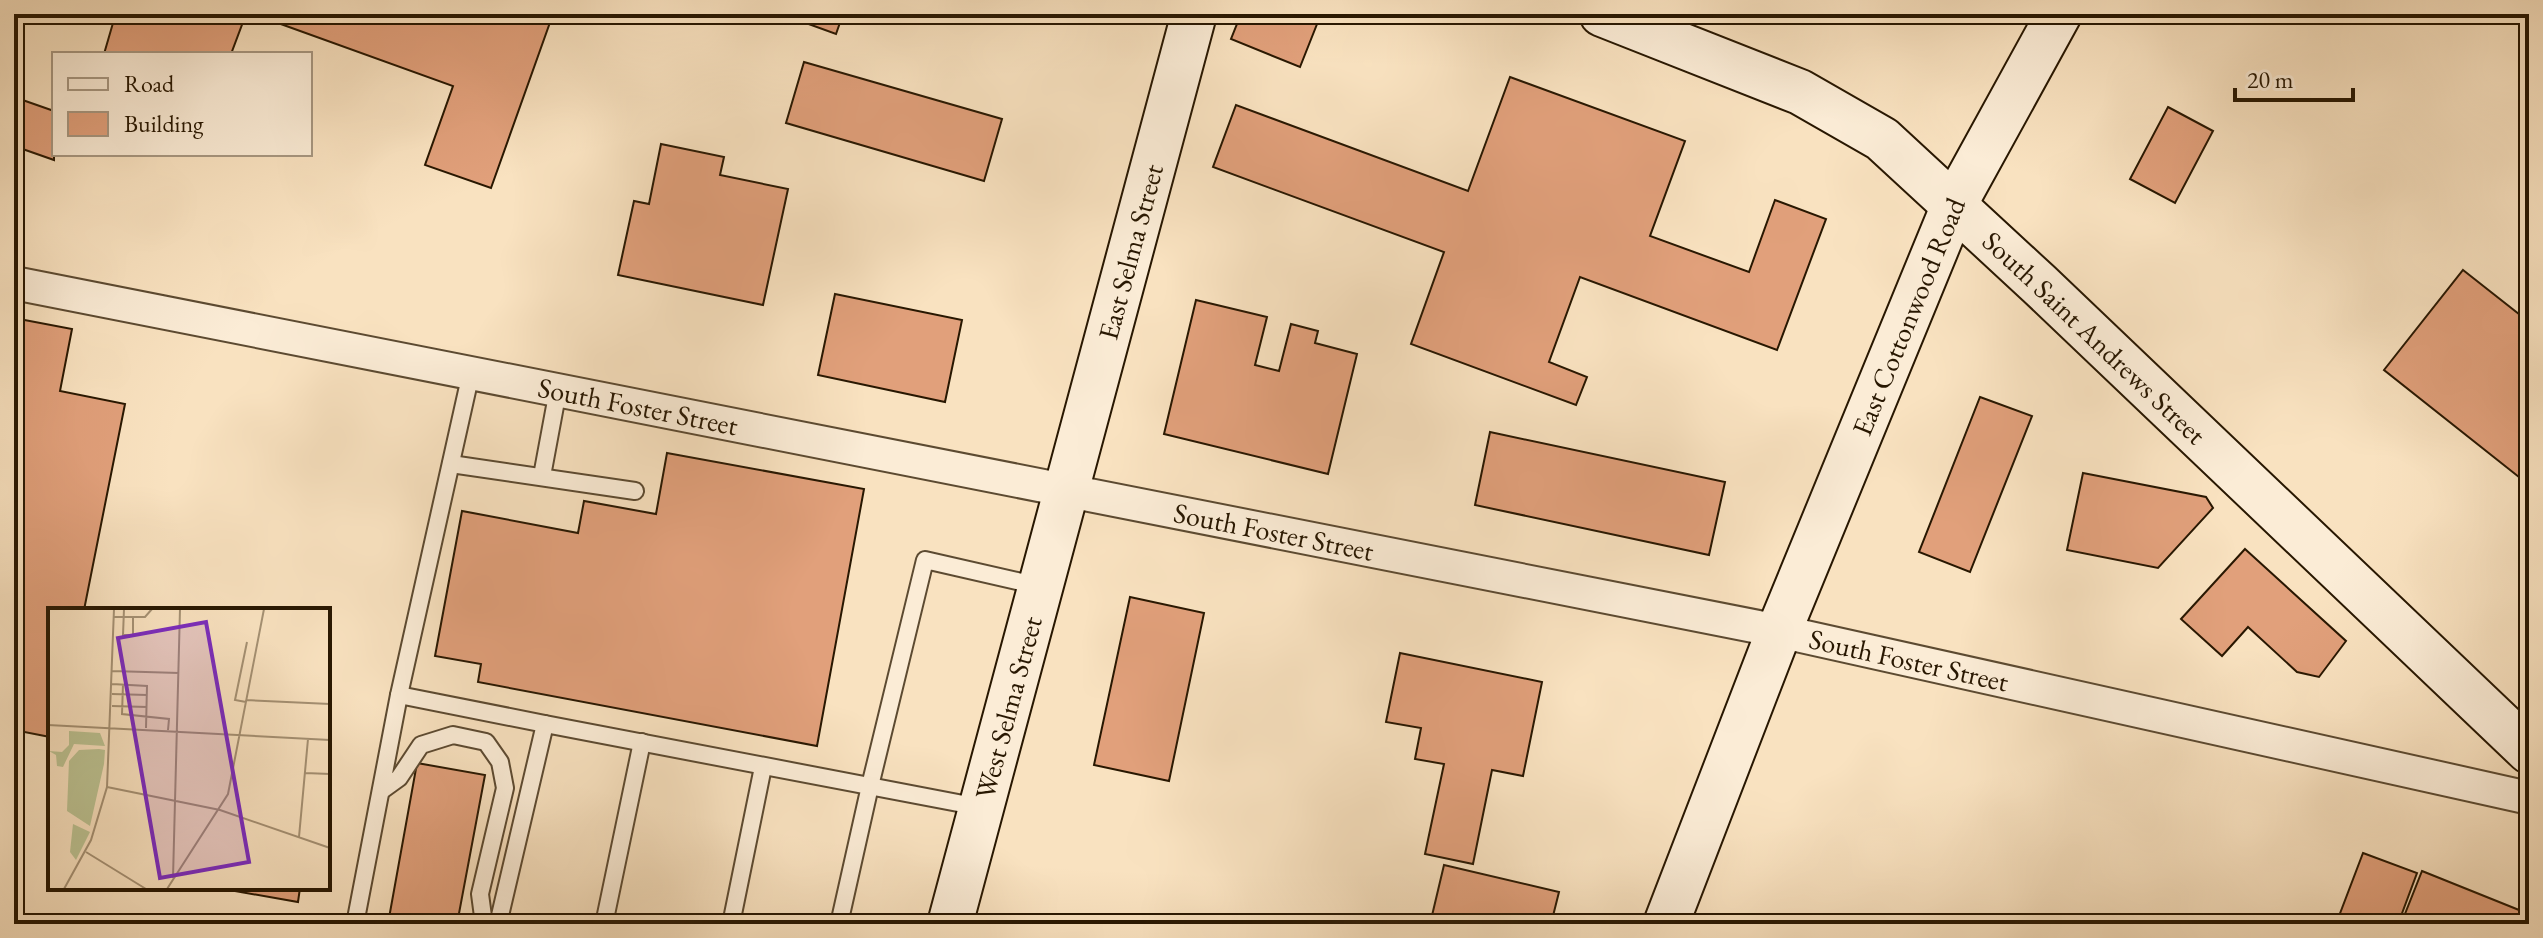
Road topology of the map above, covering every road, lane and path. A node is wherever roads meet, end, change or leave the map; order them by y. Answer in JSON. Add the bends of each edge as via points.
{"nodes":[{"id":1,"x":1194,"y":14,"type":"edge"},
{"id":2,"x":1602,"y":14,"type":"edge"},
{"id":3,"x":2059,"y":14,"type":"edge"},
{"id":4,"x":1954,"y":205,"type":"junction"},
{"id":5,"x":14,"y":283,"type":"edge"},
{"id":6,"x":471,"y":373,"type":"junction"},
{"id":7,"x":558,"y":390,"type":"junction"},
{"id":8,"x":451,"y":464,"type":"junction"},
{"id":9,"x":542,"y":476,"type":"junction"},
{"id":10,"x":1067,"y":490,"type":"junction"},
{"id":11,"x":635,"y":491,"type":"dead end"},
{"id":12,"x":1040,"y":586,"type":"junction"},
{"id":13,"x":1779,"y":631,"type":"junction"},
{"id":14,"x":399,"y":695,"type":"junction"},
{"id":15,"x":545,"y":724,"type":"junction"},
{"id":16,"x":642,"y":742,"type":"junction"},
{"id":17,"x":2529,"y":751,"type":"edge"},
{"id":18,"x":763,"y":767,"type":"junction"},
{"id":19,"x":870,"y":786,"type":"junction"},
{"id":20,"x":381,"y":791,"type":"junction"},
{"id":21,"x":2529,"y":798,"type":"edge"},
{"id":22,"x":981,"y":808,"type":"junction"},
{"id":23,"x":355,"y":924,"type":"edge"},
{"id":24,"x":484,"y":924,"type":"edge"},
{"id":25,"x":498,"y":924,"type":"edge"},
{"id":26,"x":604,"y":924,"type":"edge"},
{"id":27,"x":731,"y":924,"type":"edge"},
{"id":28,"x":839,"y":924,"type":"edge"},
{"id":29,"x":950,"y":924,"type":"edge"},
{"id":30,"x":1666,"y":924,"type":"edge"}],
"edges":[{"from":1,"to":10,"type":"street","name":"East Selma Street"},
{"from":2,"to":4,"type":"street","name":"South Saint Andrews Street","via":[[1800,92],[1882,139]]},
{"from":3,"to":4,"type":"street","name":"East Cottonwood Road"},
{"from":4,"to":13,"type":"street","name":"East Cottonwood Road"},
{"from":4,"to":17,"type":"street","name":"South Saint Andrews Street"},
{"from":5,"to":6,"type":"street","name":"South Foster Street"},
{"from":6,"to":7,"type":"street","name":"South Foster Street"},
{"from":6,"to":8,"type":"lane"},
{"from":7,"to":9,"type":"lane"},
{"from":7,"to":10,"type":"street","name":"South Foster Street"},
{"from":8,"to":9,"type":"lane"},
{"from":8,"to":14,"type":"lane"},
{"from":9,"to":11,"type":"lane"},
{"from":10,"to":12,"type":"street","name":"West Selma Street"},
{"from":10,"to":13,"type":"street","name":"South Foster Street"},
{"from":12,"to":19,"type":"lane","via":[[925,560]]},
{"from":12,"to":22,"type":"street","name":"West Selma Street"},
{"from":13,"to":21,"type":"street","name":"South Foster Street"},
{"from":13,"to":30,"type":"street","name":"East Cottonwood Road"},
{"from":14,"to":15,"type":"lane"},
{"from":14,"to":20,"type":"lane"},
{"from":15,"to":16,"type":"lane"},
{"from":15,"to":25,"type":"lane"},
{"from":16,"to":18,"type":"lane"},
{"from":16,"to":26,"type":"lane"},
{"from":18,"to":19,"type":"lane"},
{"from":18,"to":27,"type":"lane"},
{"from":19,"to":22,"type":"lane"},
{"from":19,"to":28,"type":"lane"},
{"from":20,"to":23,"type":"lane"},
{"from":20,"to":24,"type":"lane","via":[[399,778],[421,745],[453,735],[486,742],[500,762],[505,788],[480,894]]},
{"from":22,"to":29,"type":"street","name":"West Selma Street"}]}
